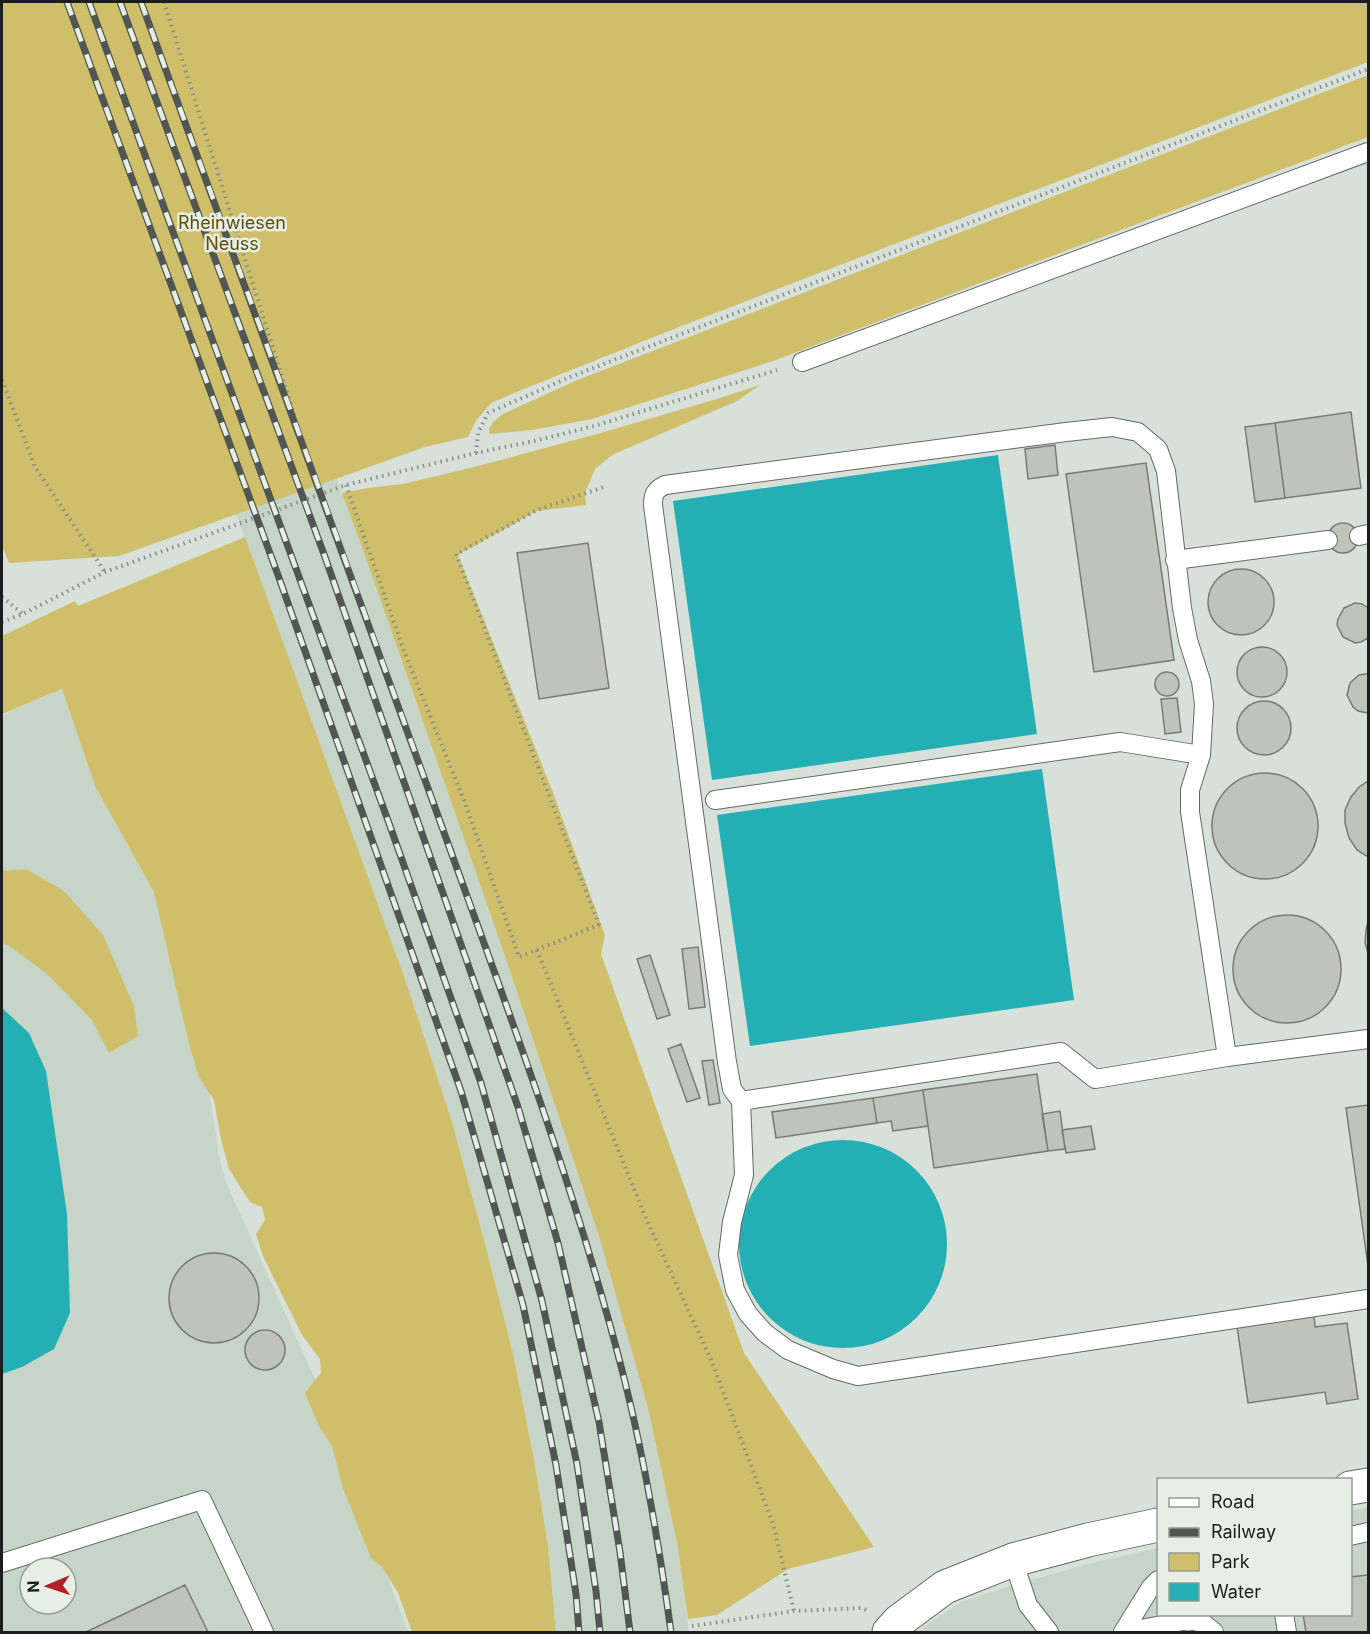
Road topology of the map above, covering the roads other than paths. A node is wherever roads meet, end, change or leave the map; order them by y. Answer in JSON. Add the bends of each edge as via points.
{"nodes":[{"id":1,"x":1368,"y":152,"type":"edge"},
{"id":2,"x":802,"y":362,"type":"road end"},
{"id":3,"x":1328,"y":540,"type":"dead end"},
{"id":4,"x":1175,"y":560,"type":"junction"},
{"id":5,"x":1201,"y":755,"type":"junction"},
{"id":6,"x":715,"y":800,"type":"dead end"},
{"id":7,"x":1368,"y":1039,"type":"edge"},
{"id":8,"x":1227,"y":1057,"type":"junction"},
{"id":9,"x":741,"y":1101,"type":"junction"},
{"id":10,"x":1368,"y":1299,"type":"edge"},
{"id":11,"x":1368,"y":1485,"type":"edge"},
{"id":12,"x":1352,"y":1488,"type":"edge"},
{"id":13,"x":1157,"y":1525,"type":"edge"},
{"id":14,"x":1368,"y":1532,"type":"edge"},
{"id":15,"x":1352,"y":1536,"type":"edge"},
{"id":16,"x":1013,"y":1560,"type":"junction"},
{"id":17,"x":2,"y":1563,"type":"edge"},
{"id":18,"x":1157,"y":1581,"type":"edge"},
{"id":19,"x":1284,"y":1616,"type":"edge"},
{"id":20,"x":894,"y":1627,"type":"edge"},
{"id":21,"x":264,"y":1632,"type":"edge"},
{"id":22,"x":1049,"y":1632,"type":"edge"},
{"id":23,"x":1124,"y":1632,"type":"edge"},
{"id":24,"x":1214,"y":1632,"type":"edge"},
{"id":25,"x":1287,"y":1632,"type":"edge"}],
"edges":[{"from":1,"to":2,"type":"lane"},
{"from":3,"to":4,"type":"lane"},
{"from":4,"to":5,"type":"lane","via":[[1188,640],[1201,681]]},
{"from":4,"to":9,"type":"lane","via":[[1166,471],[1158,449],[1138,432],[1112,427],[657,489],[652,505],[725,1050],[732,1089]]},
{"from":5,"to":6,"type":"lane","via":[[1120,742]]},
{"from":5,"to":8,"type":"lane","via":[[1190,790],[1190,812]]},
{"from":7,"to":8,"type":"lane"},
{"from":8,"to":9,"type":"lane","via":[[1095,1079],[1061,1052]]},
{"from":9,"to":10,"type":"lane","via":[[744,1175],[728,1255],[735,1290],[748,1314],[765,1333],[788,1350],[833,1369],[858,1376]]},
{"from":11,"to":12,"type":"street"},
{"from":13,"to":16,"type":"street"},
{"from":14,"to":15,"type":"lane"},
{"from":16,"to":20,"type":"street","via":[[945,1587]]},
{"from":16,"to":22,"type":"lane","via":[[1028,1605]]},
{"from":17,"to":21,"type":"lane","via":[[202,1500]]},
{"from":18,"to":23,"type":"lane"},
{"from":19,"to":25,"type":"lane"},
{"from":23,"to":24,"type":"lane","via":[[1188,1620],[1203,1623]]}]}
